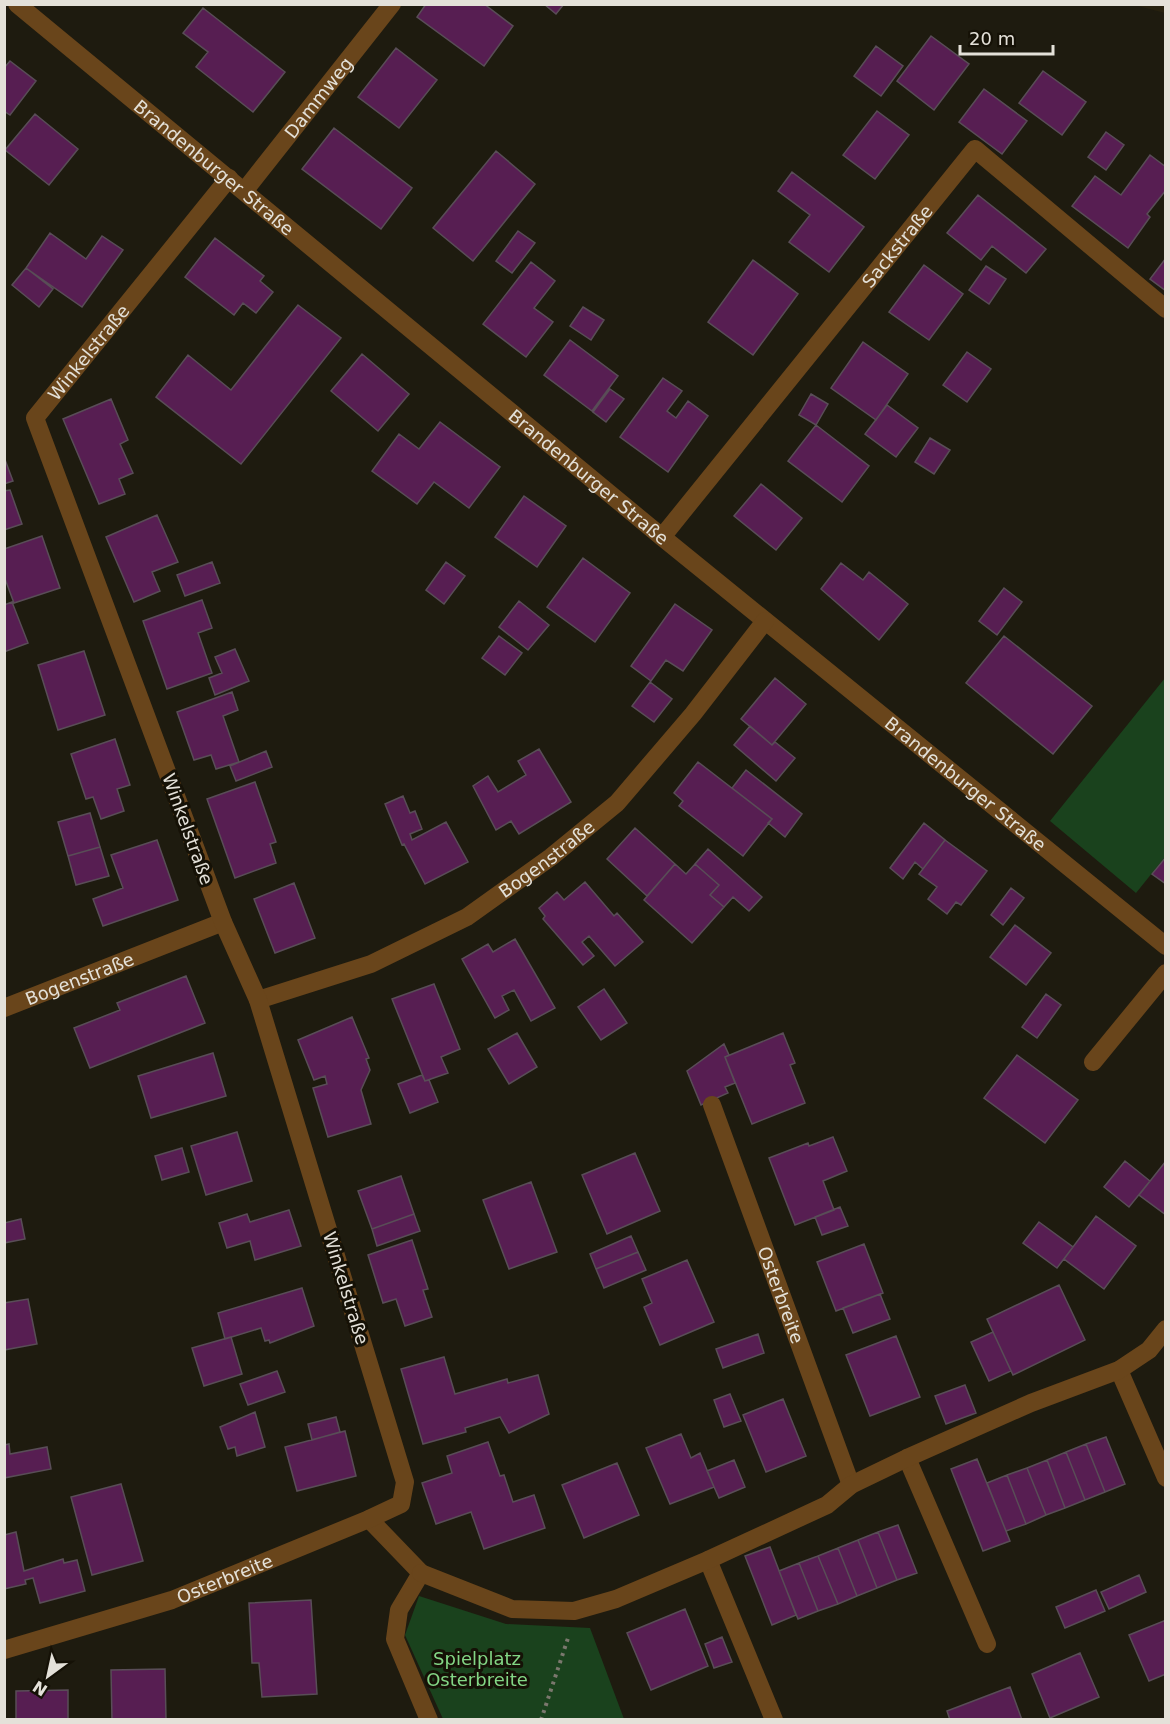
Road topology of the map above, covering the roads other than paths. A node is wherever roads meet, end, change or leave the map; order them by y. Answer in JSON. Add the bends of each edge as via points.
{"nodes":[{"id":1,"x":17,"y":4,"type":"edge"},
{"id":2,"x":392,"y":4,"type":"edge"},
{"id":3,"x":229,"y":178,"type":"junction"},
{"id":4,"x":245,"y":190,"type":"junction"},
{"id":5,"x":1166,"y":309,"type":"edge"},
{"id":6,"x":662,"y":537,"type":"junction"},
{"id":7,"x":765,"y":621,"type":"junction"},
{"id":8,"x":222,"y":922,"type":"junction"},
{"id":9,"x":1166,"y":946,"type":"edge"},
{"id":10,"x":1166,"y":973,"type":"edge"},
{"id":11,"x":258,"y":1000,"type":"junction"},
{"id":12,"x":4,"y":1008,"type":"edge"},
{"id":13,"x":1093,"y":1062,"type":"dead end"},
{"id":14,"x":712,"y":1106,"type":"dead end"},
{"id":15,"x":1166,"y":1329,"type":"edge"},
{"id":16,"x":1119,"y":1370,"type":"junction"},
{"id":17,"x":907,"y":1458,"type":"junction"},
{"id":18,"x":1166,"y":1478,"type":"edge"},
{"id":19,"x":851,"y":1485,"type":"junction"},
{"id":20,"x":369,"y":1519,"type":"junction"},
{"id":21,"x":708,"y":1560,"type":"junction"},
{"id":22,"x":421,"y":1573,"type":"junction"},
{"id":23,"x":987,"y":1644,"type":"dead end"},
{"id":24,"x":4,"y":1650,"type":"edge"},
{"id":25,"x":429,"y":1719,"type":"edge"},
{"id":26,"x":774,"y":1719,"type":"edge"}],
"edges":[{"from":1,"to":3,"type":"street","name":"Brandenburger Straße"},
{"from":2,"to":4,"type":"street","name":"Dammweg"},
{"from":3,"to":4,"type":"street","name":"Brandenburger Straße"},
{"from":3,"to":8,"type":"street","name":"Winkelstraße","via":[[35,418]]},
{"from":4,"to":6,"type":"street","name":"Brandenburger Straße"},
{"from":5,"to":6,"type":"street","name":"Sackstraße","via":[[975,149]]},
{"from":6,"to":7,"type":"street","name":"Brandenburger Straße"},
{"from":7,"to":9,"type":"street","name":"Brandenburger Straße"},
{"from":7,"to":11,"type":"street","name":"Bogenstraße","via":[[693,714],[616,802],[551,857],[456,922],[371,964]]},
{"from":8,"to":11,"type":"street","name":"Winkelstraße"},
{"from":8,"to":12,"type":"street","name":"Bogenstraße"},
{"from":10,"to":13,"type":"street"},
{"from":11,"to":20,"type":"street","name":"Winkelstraße","via":[[405,1482],[401,1504]]},
{"from":14,"to":19,"type":"street","name":"Osterbreite"},
{"from":15,"to":16,"type":"street","via":[[1149,1350]]},
{"from":16,"to":17,"type":"street","via":[[1031,1403]]},
{"from":16,"to":18,"type":"street"},
{"from":17,"to":19,"type":"street"},
{"from":17,"to":23,"type":"street"},
{"from":19,"to":21,"type":"street","via":[[827,1505]]},
{"from":20,"to":22,"type":"street"},
{"from":20,"to":24,"type":"street","name":"Osterbreite","via":[[172,1600]]},
{"from":21,"to":22,"type":"street","via":[[616,1599],[574,1611],[512,1609]]},
{"from":21,"to":26,"type":"street"},
{"from":22,"to":25,"type":"street","via":[[399,1610],[395,1639]]}]}
